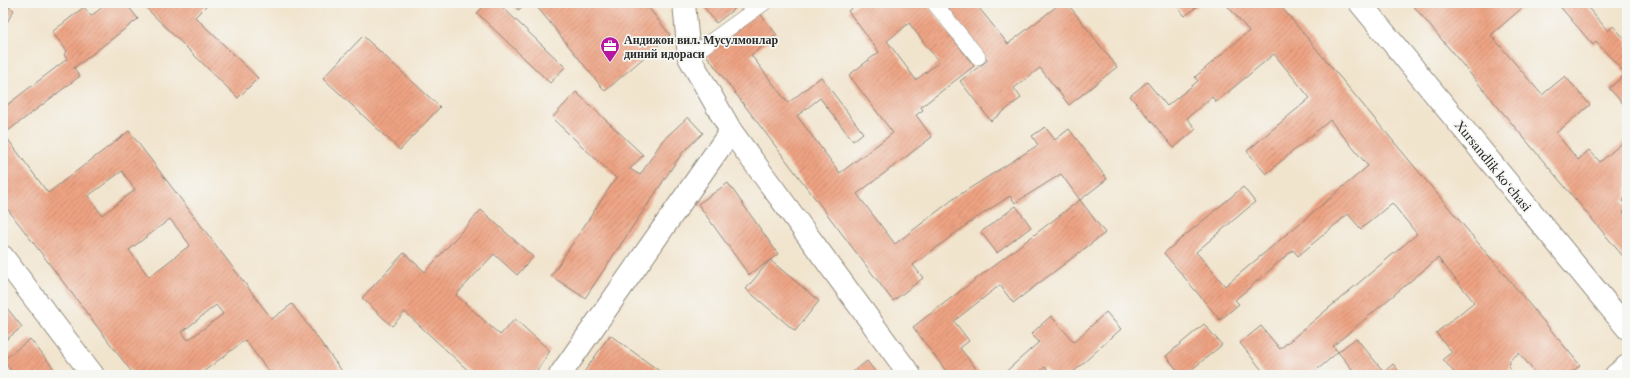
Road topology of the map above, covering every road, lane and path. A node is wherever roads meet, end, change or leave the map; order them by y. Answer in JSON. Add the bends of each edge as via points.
{"nodes":[{"id":1,"x":684,"y":3,"type":"edge"},
{"id":2,"x":764,"y":3,"type":"edge"},
{"id":3,"x":934,"y":3,"type":"edge"},
{"id":4,"x":1360,"y":3,"type":"edge"},
{"id":5,"x":689,"y":57,"type":"junction"},
{"id":6,"x":978,"y":57,"type":"dead end"},
{"id":7,"x":730,"y":131,"type":"junction"},
{"id":8,"x":3,"y":257,"type":"edge"},
{"id":9,"x":1627,"y":328,"type":"edge"},
{"id":10,"x":1627,"y":366,"type":"edge"},
{"id":11,"x":93,"y":375,"type":"edge"},
{"id":12,"x":560,"y":375,"type":"edge"},
{"id":13,"x":910,"y":375,"type":"edge"},
{"id":14,"x":1616,"y":375,"type":"edge"}],
"edges":[{"from":1,"to":5,"type":"street"},
{"from":2,"to":5,"type":"lane"},
{"from":3,"to":6,"type":"lane"},
{"from":4,"to":9,"type":"street","name":"Xursandlik koʻchasi"},
{"from":5,"to":7,"type":"street"},
{"from":7,"to":12,"type":"street"},
{"from":7,"to":13,"type":"street"},
{"from":8,"to":11,"type":"street"},
{"from":10,"to":14,"type":"street"}]}
